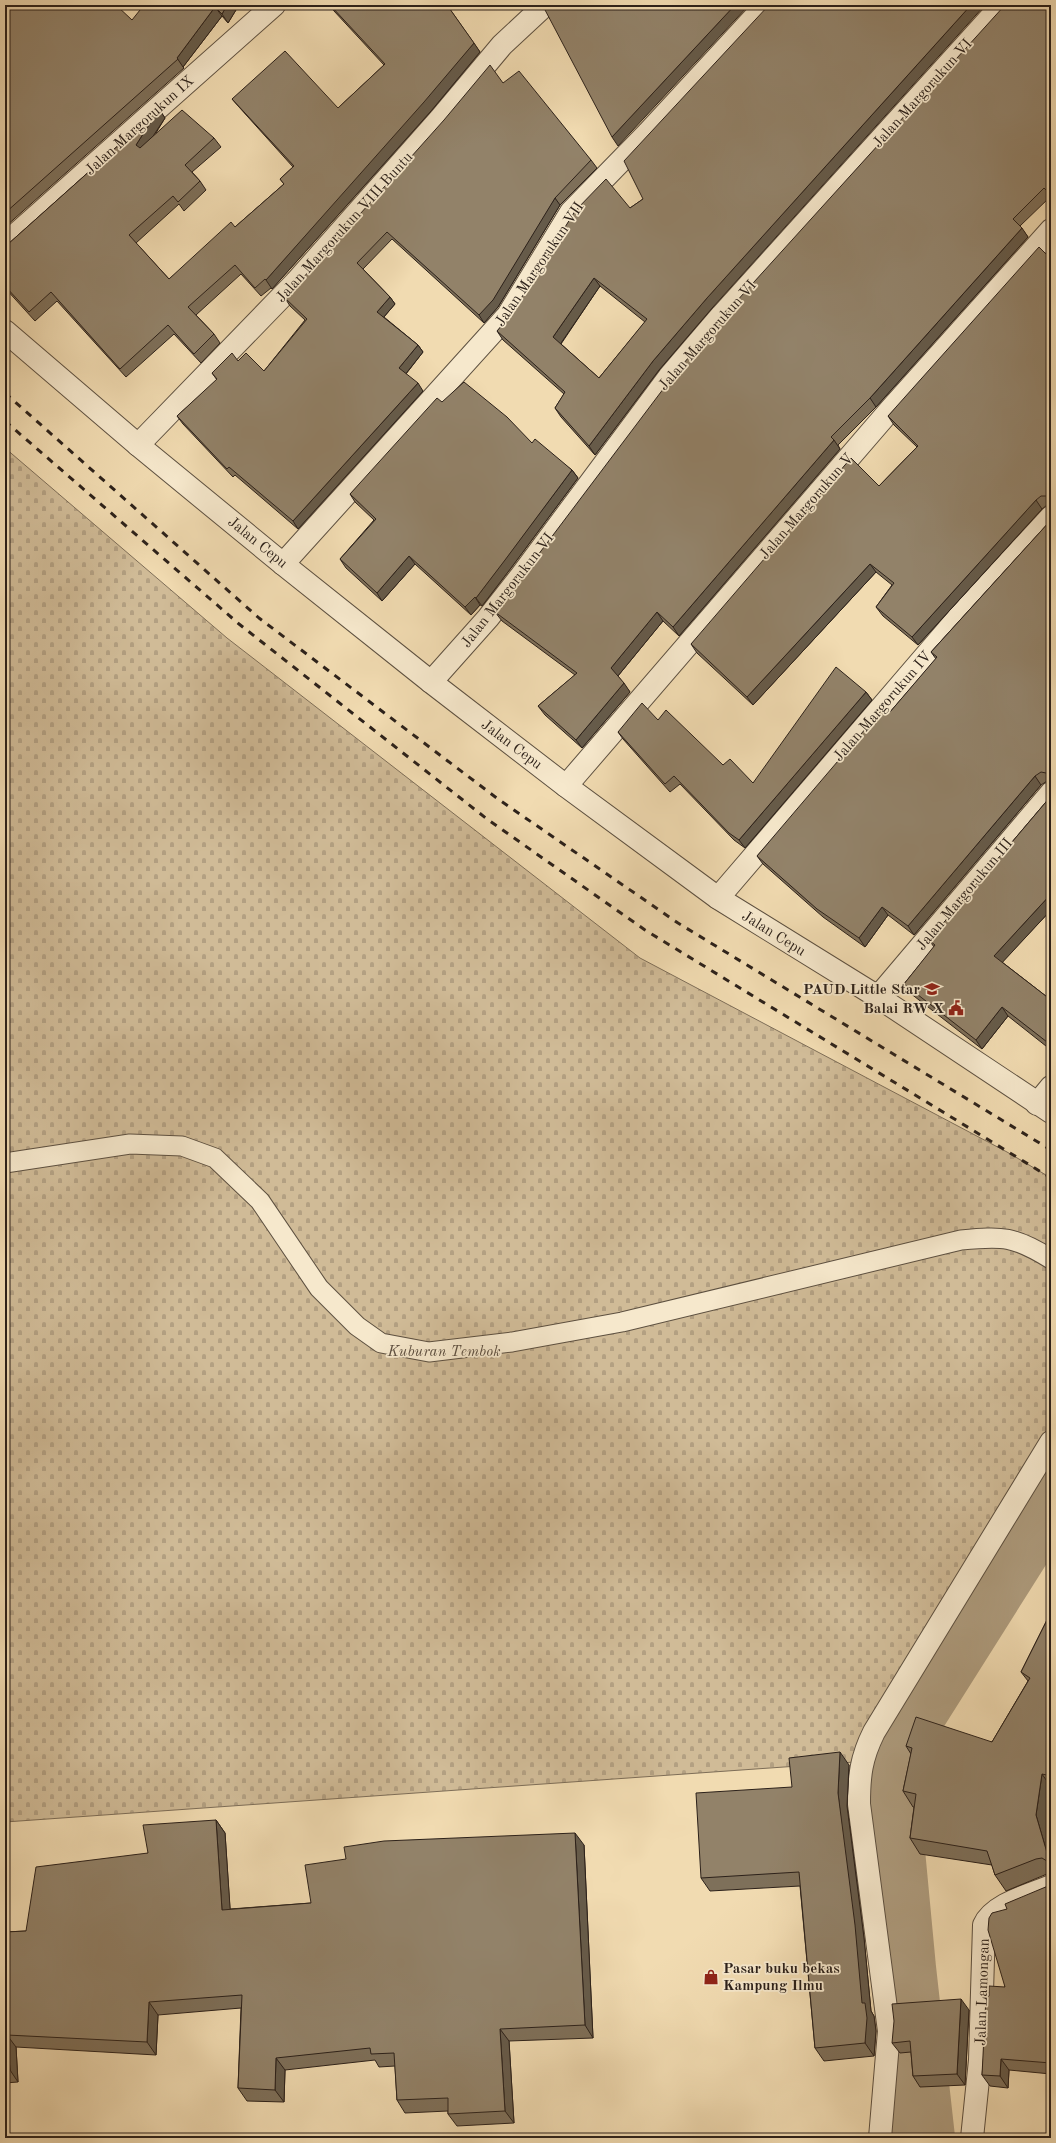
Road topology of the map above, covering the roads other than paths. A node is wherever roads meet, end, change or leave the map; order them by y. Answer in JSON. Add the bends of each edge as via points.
{"nodes":[{"id":1,"x":274,"y":5,"type":"edge"},
{"id":2,"x":545,"y":5,"type":"edge"},
{"id":3,"x":766,"y":5,"type":"edge"},
{"id":4,"x":1002,"y":5,"type":"edge"},
{"id":5,"x":1051,"y":230,"type":"edge"},
{"id":6,"x":5,"y":244,"type":"edge"},
{"id":7,"x":5,"y":331,"type":"edge"},
{"id":8,"x":138,"y":445,"type":"junction"},
{"id":9,"x":1051,"y":517,"type":"edge"},
{"id":10,"x":283,"y":564,"type":"junction"},
{"id":11,"x":431,"y":682,"type":"junction"},
{"id":12,"x":566,"y":786,"type":"junction"},
{"id":13,"x":1051,"y":793,"type":"edge"},
{"id":14,"x":718,"y":898,"type":"junction"},
{"id":15,"x":878,"y":996,"type":"junction"},
{"id":16,"x":1051,"y":1087,"type":"edge"},
{"id":17,"x":1044,"y":1108,"type":"edge"},
{"id":18,"x":5,"y":1163,"type":"edge"},
{"id":19,"x":1051,"y":1259,"type":"edge"},
{"id":20,"x":1051,"y":1442,"type":"edge"},
{"id":21,"x":1051,"y":1886,"type":"edge"},
{"id":22,"x":880,"y":2138,"type":"edge"},
{"id":23,"x":972,"y":2138,"type":"edge"}],
"edges":[{"from":1,"to":6,"type":"street","name":"Jalan Margorukun IX"},
{"from":2,"to":8,"type":"street","name":"Jalan Margorukun VIII Buntu","via":[[502,45],[301,276]]},
{"from":3,"to":10,"type":"street","name":"Jalan Margorukun VII","via":[[654,127],[571,212],[508,315]]},
{"from":4,"to":11,"type":"street","name":"Jalan Margorukun VI","via":[[669,377],[488,618]]},
{"from":5,"to":12,"type":"street","name":"Jalan Margorukun V","via":[[891,408]]},
{"from":7,"to":8,"type":"street","name":"Jalan Cepu"},
{"from":8,"to":10,"type":"street","name":"Jalan Cepu"},
{"from":9,"to":14,"type":"street","name":"Jalan Margorukun IV","via":[[959,617]]},
{"from":10,"to":11,"type":"street","name":"Jalan Cepu"},
{"from":11,"to":12,"type":"street","name":"Jalan Cepu"},
{"from":12,"to":14,"type":"street","name":"Jalan Cepu"},
{"from":13,"to":15,"type":"street","name":"Jalan Margorukun III"},
{"from":14,"to":15,"type":"street","name":"Jalan Cepu"},
{"from":15,"to":17,"type":"street","name":"Jalan Cepu"},
{"from":16,"to":17,"type":"street"},
{"from":18,"to":19,"type":"lane","via":[[130,1144],[182,1146],[215,1158],[260,1201],[319,1288],[357,1326],[381,1343],[429,1352],[512,1342],[622,1322],[961,1240],[993,1237],[1019,1241]]},
{"from":20,"to":22,"type":"street","via":[[874,1732],[866,1748],[860,1771],[859,1804],[889,2031]]},
{"from":21,"to":23,"type":"street","name":"Jalan Lamongan","via":[[996,1909],[988,1916],[984,1925],[980,2060]]}]}
